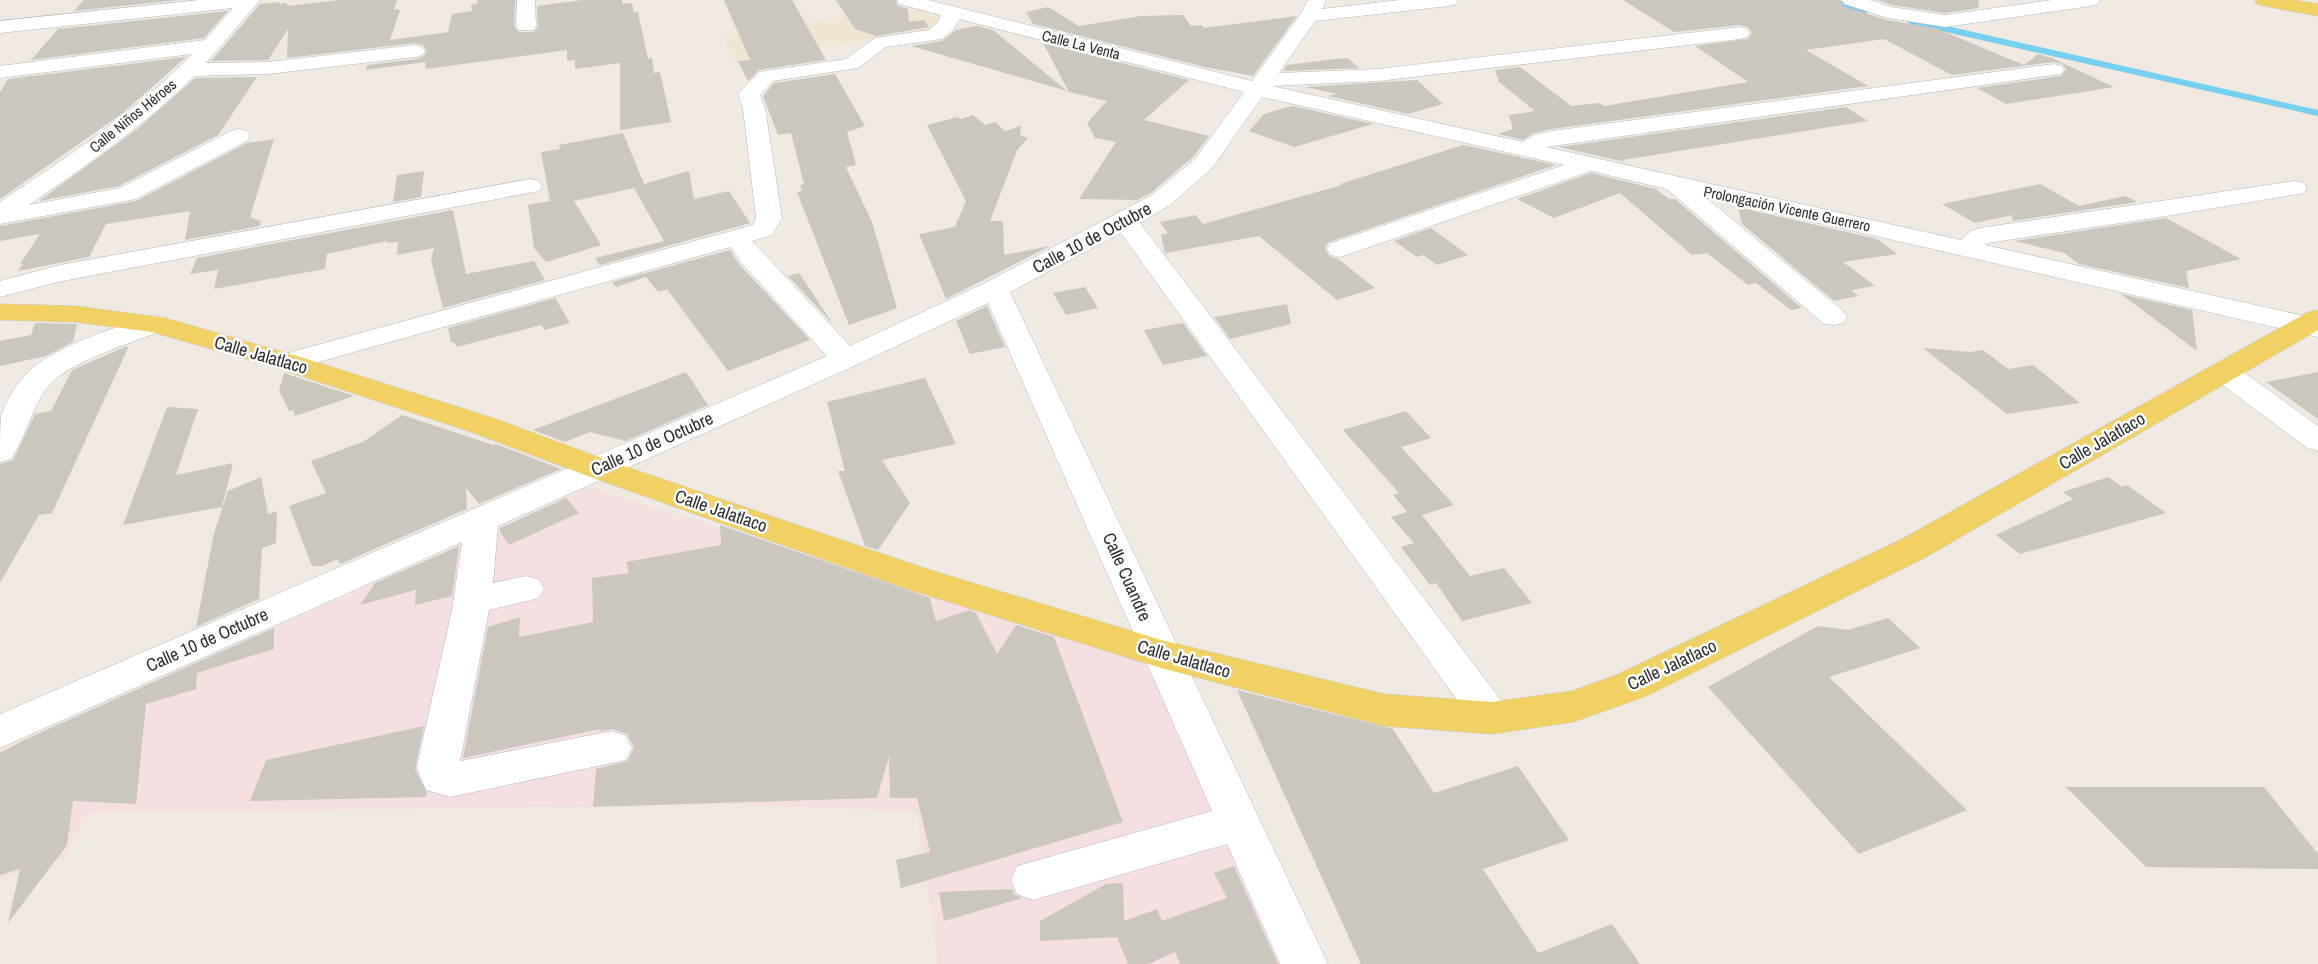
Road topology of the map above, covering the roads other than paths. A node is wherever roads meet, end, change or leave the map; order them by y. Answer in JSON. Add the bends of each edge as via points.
{"nodes":[{"id":1,"x":51,"y":0,"type":"edge"},
{"id":2,"x":250,"y":0,"type":"edge"},
{"id":3,"x":526,"y":0,"type":"edge"},
{"id":4,"x":906,"y":0,"type":"edge"},
{"id":5,"x":1449,"y":0,"type":"edge"},
{"id":6,"x":1851,"y":0,"type":"edge"},
{"id":7,"x":2091,"y":0,"type":"edge"},
{"id":8,"x":2264,"y":0,"type":"edge"},
{"id":9,"x":196,"y":3,"type":"edge"},
{"id":10,"x":1313,"y":8,"type":"edge"},
{"id":11,"x":2318,"y":10,"type":"edge"},
{"id":12,"x":952,"y":12,"type":"junction"},
{"id":13,"x":28,"y":24,"type":"junction"},
{"id":14,"x":526,"y":26,"type":"dead end"},
{"id":15,"x":0,"y":27,"type":"edge"},
{"id":16,"x":1740,"y":33,"type":"dead end"},
{"id":17,"x":213,"y":45,"type":"junction"},
{"id":18,"x":415,"y":51,"type":"dead end"},
{"id":19,"x":188,"y":70,"type":"junction"},
{"id":20,"x":2054,"y":70,"type":"dead end"},
{"id":21,"x":0,"y":72,"type":"edge"},
{"id":22,"x":1260,"y":85,"type":"junction"},
{"id":23,"x":239,"y":136,"type":"dead end"},
{"id":24,"x":1525,"y":151,"type":"junction"},
{"id":25,"x":1587,"y":165,"type":"junction"},
{"id":26,"x":1676,"y":185,"type":"junction"},
{"id":27,"x":530,"y":186,"type":"dead end"},
{"id":28,"x":2295,"y":188,"type":"dead end"},
{"id":29,"x":0,"y":213,"type":"edge"},
{"id":30,"x":0,"y":217,"type":"edge"},
{"id":31,"x":1125,"y":221,"type":"junction"},
{"id":32,"x":738,"y":239,"type":"junction"},
{"id":33,"x":1968,"y":248,"type":"junction"},
{"id":34,"x":1340,"y":249,"type":"dead end"},
{"id":35,"x":0,"y":289,"type":"edge"},
{"id":36,"x":995,"y":289,"type":"junction"},
{"id":37,"x":0,"y":312,"type":"edge"},
{"id":38,"x":1833,"y":317,"type":"dead end"},
{"id":39,"x":155,"y":324,"type":"junction"},
{"id":40,"x":2314,"y":324,"type":"edge"},
{"id":41,"x":846,"y":359,"type":"junction"},
{"id":42,"x":287,"y":362,"type":"junction"},
{"id":43,"x":2223,"y":372,"type":"junction"},
{"id":44,"x":2318,"y":441,"type":"edge"},
{"id":45,"x":0,"y":452,"type":"edge"},
{"id":46,"x":597,"y":468,"type":"junction"},
{"id":47,"x":481,"y":519,"type":"junction"},
{"id":48,"x":526,"y":589,"type":"dead end"},
{"id":49,"x":472,"y":600,"type":"junction"},
{"id":50,"x":1161,"y":654,"type":"junction"},
{"id":51,"x":1492,"y":718,"type":"junction"},
{"id":52,"x":0,"y":732,"type":"edge"},
{"id":53,"x":612,"y":748,"type":"dead end"},
{"id":54,"x":1238,"y":822,"type":"junction"},
{"id":55,"x":1033,"y":880,"type":"dead end"},
{"id":56,"x":1304,"y":964,"type":"edge"}],
"edges":[{"from":1,"to":13,"type":"street"},
{"from":2,"to":9,"type":"street"},
{"from":2,"to":17,"type":"street","name":"Calle Niños Héroes"},
{"from":3,"to":14,"type":"street"},
{"from":4,"to":12,"type":"street","name":"Calle La Venta"},
{"from":5,"to":10,"type":"street"},
{"from":6,"to":7,"type":"street","via":[[1888,12],[1945,21]]},
{"from":8,"to":11,"type":"main road"},
{"from":9,"to":13,"type":"street"},
{"from":10,"to":22,"type":"street"},
{"from":12,"to":22,"type":"street","name":"Calle La Venta"},
{"from":12,"to":32,"type":"street","via":[[947,25],[935,35],[882,42],[851,64],[766,76],[756,85],[749,94],[769,218],[763,230]]},
{"from":13,"to":15,"type":"street"},
{"from":16,"to":22,"type":"street"},
{"from":17,"to":19,"type":"street","name":"Calle Niños Héroes"},
{"from":17,"to":21,"type":"street"},
{"from":18,"to":19,"type":"street","via":[[268,68]]},
{"from":19,"to":29,"type":"street","name":"Calle Niños Héroes","via":[[118,133]]},
{"from":20,"to":24,"type":"street","via":[[1552,138]]},
{"from":22,"to":24,"type":"street","name":"Prolongación Vicente Guerrero"},
{"from":22,"to":31,"type":"street","name":"Calle 10 de Octubre","via":[[1204,163],[1161,200]]},
{"from":23,"to":30,"type":"street","via":[[127,194]]},
{"from":24,"to":25,"type":"street","name":"Prolongación Vicente Guerrero"},
{"from":25,"to":26,"type":"street","name":"Prolongación Vicente Guerrero"},
{"from":25,"to":34,"type":"street"},
{"from":26,"to":33,"type":"street","name":"Prolongación Vicente Guerrero"},
{"from":26,"to":38,"type":"street"},
{"from":27,"to":35,"type":"street","via":[[60,273]]},
{"from":28,"to":33,"type":"street","via":[[1980,236]]},
{"from":31,"to":36,"type":"street","name":"Calle 10 de Octubre"},
{"from":31,"to":51,"type":"street"},
{"from":32,"to":41,"type":"street"},
{"from":32,"to":42,"type":"street"},
{"from":33,"to":40,"type":"street","name":"Prolongación Vicente Guerrero"},
{"from":36,"to":41,"type":"street","name":"Calle 10 de Octubre"},
{"from":36,"to":50,"type":"street","name":"Calle Cuandre"},
{"from":37,"to":39,"type":"main road","name":"Calle Jalatlaco","via":[[76,314]]},
{"from":39,"to":42,"type":"main road","name":"Calle Jalatlaco"},
{"from":39,"to":45,"type":"street","via":[[74,356],[40,377]]},
{"from":40,"to":43,"type":"main road","name":"Calle Jalatlaco"},
{"from":41,"to":46,"type":"street","name":"Calle 10 de Octubre"},
{"from":42,"to":46,"type":"main road","name":"Calle Jalatlaco","via":[[482,425]]},
{"from":43,"to":44,"type":"street"},
{"from":43,"to":51,"type":"main road","name":"Calle Jalatlaco","via":[[1914,548],[1630,686],[1573,706]]},
{"from":46,"to":47,"type":"street","name":"Calle 10 de Octubre"},
{"from":46,"to":50,"type":"main road","name":"Calle Jalatlaco","via":[[917,579]]},
{"from":47,"to":49,"type":"street"},
{"from":47,"to":52,"type":"street","name":"Calle 10 de Octubre"},
{"from":48,"to":49,"type":"street"},
{"from":49,"to":53,"type":"street","via":[[439,761],[441,778],[450,780]]},
{"from":50,"to":51,"type":"main road","name":"Calle Jalatlaco","via":[[1384,710]]},
{"from":50,"to":54,"type":"street","name":"Calle Cuandre"},
{"from":54,"to":55,"type":"street"},
{"from":54,"to":56,"type":"street","name":"Calle Cuandre"}]}
